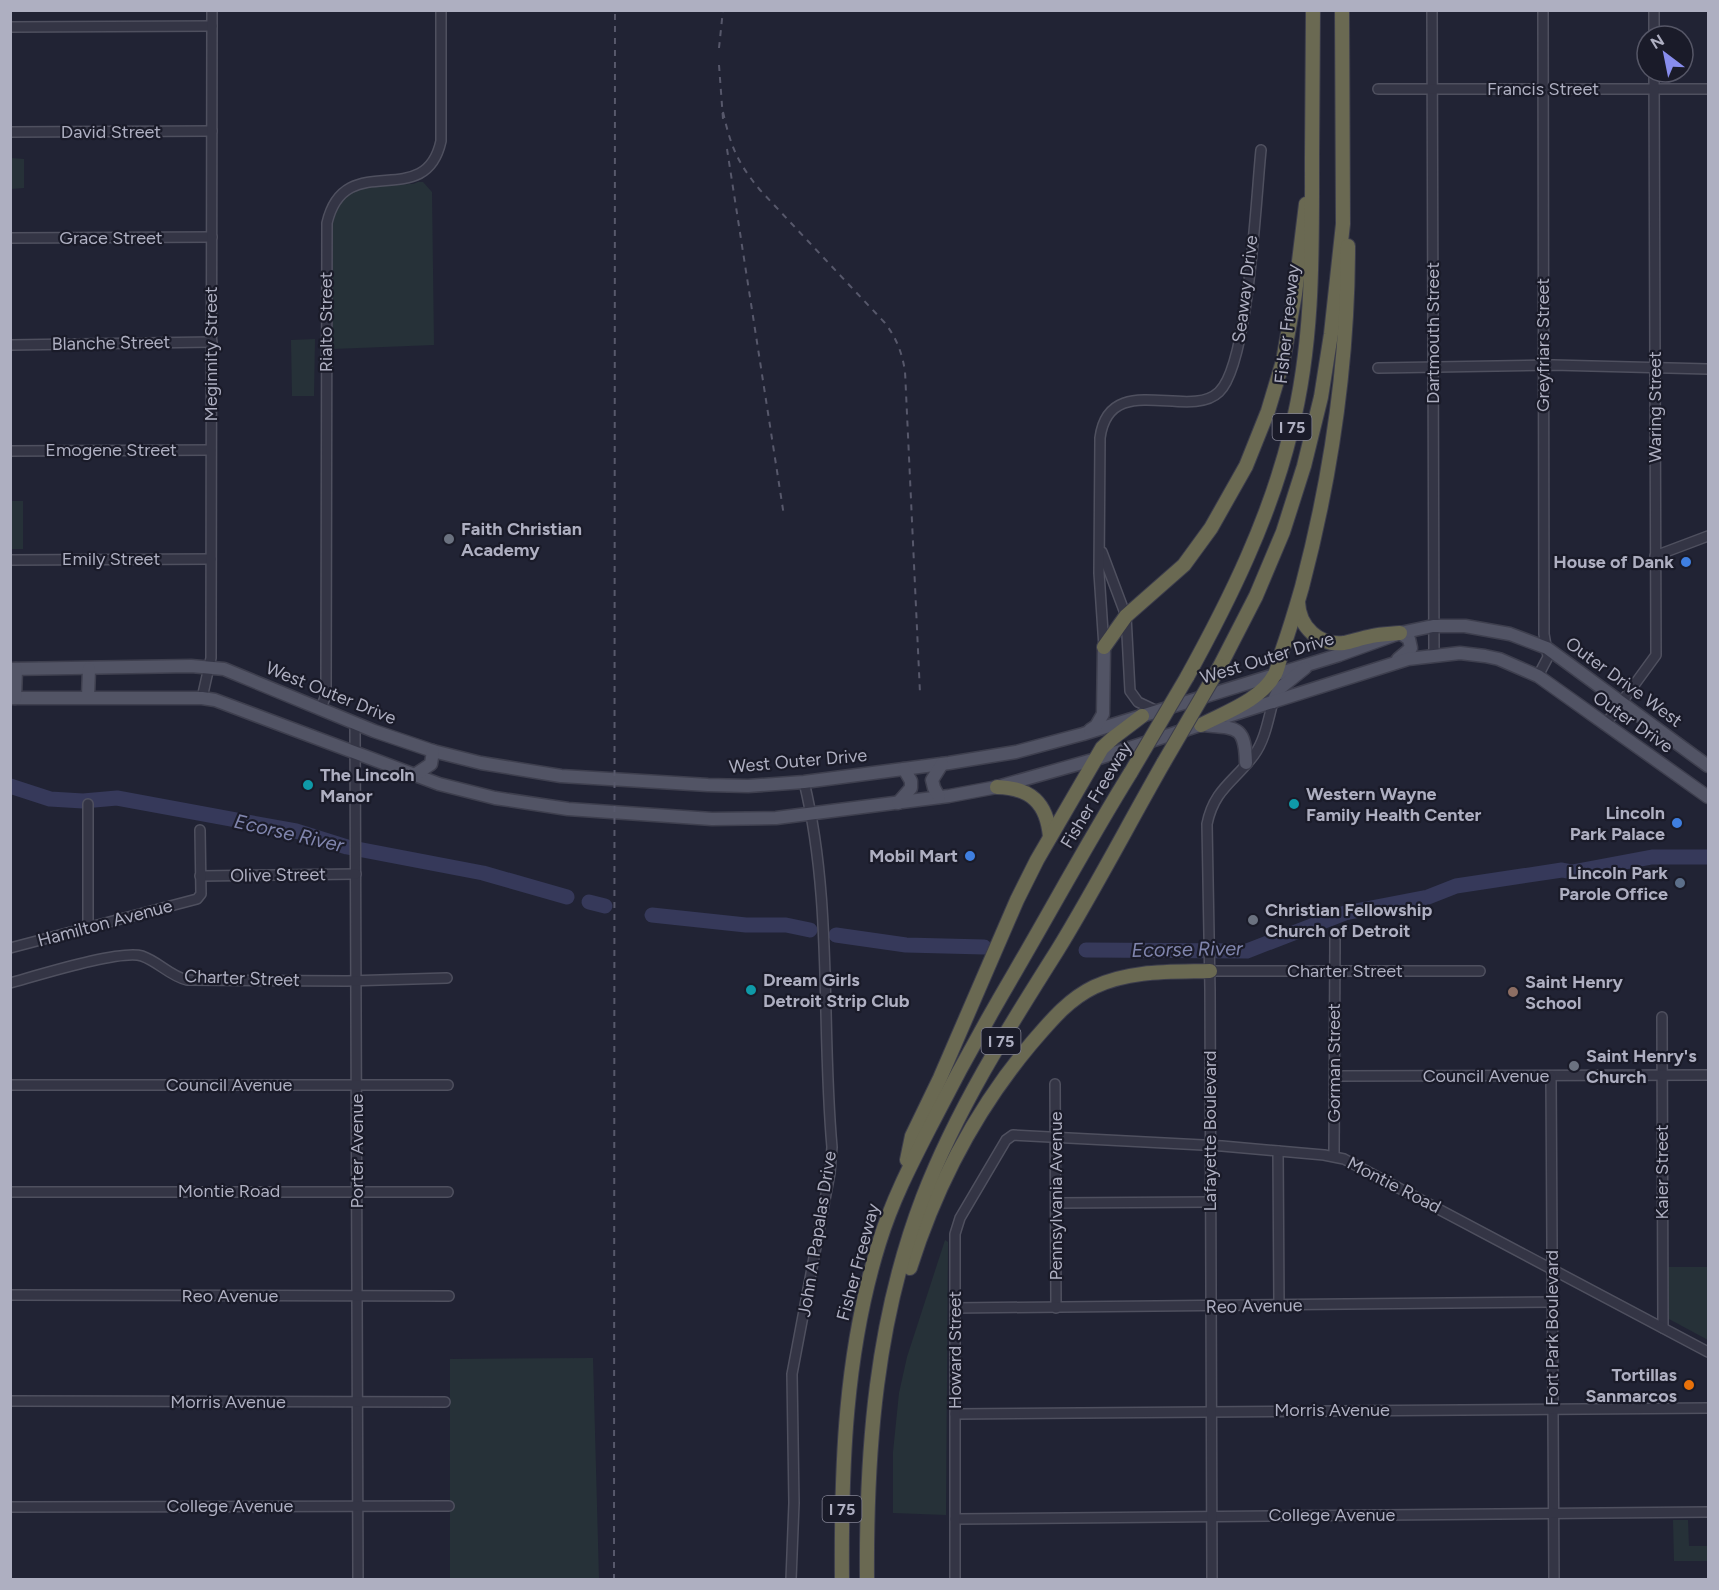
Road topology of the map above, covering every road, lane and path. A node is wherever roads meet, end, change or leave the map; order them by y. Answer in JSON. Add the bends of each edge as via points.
{"nodes":[{"id":1,"x":212,"y":10,"type":"edge"},
{"id":2,"x":441,"y":10,"type":"edge"},
{"id":3,"x":1313,"y":10,"type":"edge"},
{"id":4,"x":1342,"y":10,"type":"edge"},
{"id":5,"x":1432,"y":10,"type":"edge"},
{"id":6,"x":1543,"y":10,"type":"edge"},
{"id":7,"x":212,"y":26,"type":"junction"},
{"id":8,"x":10,"y":27,"type":"edge"},
{"id":9,"x":1654,"y":84,"type":"edge"},
{"id":10,"x":1378,"y":89,"type":"dead end"},
{"id":11,"x":1432,"y":89,"type":"junction"},
{"id":12,"x":1543,"y":89,"type":"junction"},
{"id":13,"x":1654,"y":89,"type":"junction"},
{"id":14,"x":1708,"y":89,"type":"edge"},
{"id":15,"x":212,"y":131,"type":"junction"},
{"id":16,"x":10,"y":132,"type":"edge"},
{"id":17,"x":1261,"y":150,"type":"dead end"},
{"id":18,"x":1312,"y":157,"type":"junction"},
{"id":19,"x":1343,"y":224,"type":"junction"},
{"id":20,"x":212,"y":237,"type":"junction"},
{"id":21,"x":10,"y":238,"type":"edge"},
{"id":22,"x":212,"y":342,"type":"junction"},
{"id":23,"x":10,"y":345,"type":"edge"},
{"id":24,"x":1543,"y":365,"type":"junction"},
{"id":25,"x":1655,"y":367,"type":"junction"},
{"id":26,"x":1378,"y":368,"type":"dead end"},
{"id":27,"x":1433,"y":368,"type":"junction"},
{"id":28,"x":1708,"y":369,"type":"edge"},
{"id":29,"x":211,"y":450,"type":"junction"},
{"id":30,"x":10,"y":451,"type":"edge"},
{"id":31,"x":1708,"y":536,"type":"edge"},
{"id":32,"x":1099,"y":545,"type":"junction"},
{"id":33,"x":1655,"y":556,"type":"junction"},
{"id":34,"x":211,"y":559,"type":"junction"},
{"id":35,"x":10,"y":560,"type":"edge"},
{"id":36,"x":1298,"y":602,"type":"junction"},
{"id":37,"x":1126,"y":615,"type":"junction"},
{"id":38,"x":1433,"y":626,"type":"junction"},
{"id":39,"x":1400,"y":633,"type":"junction"},
{"id":40,"x":1104,"y":647,"type":"junction"},
{"id":41,"x":1547,"y":648,"type":"junction"},
{"id":42,"x":1434,"y":655,"type":"junction"},
{"id":43,"x":1311,"y":663,"type":"junction"},
{"id":44,"x":1392,"y":664,"type":"junction"},
{"id":45,"x":209,"y":668,"type":"junction"},
{"id":46,"x":13,"y":669,"type":"edge"},
{"id":47,"x":89,"y":669,"type":"junction"},
{"id":48,"x":1275,"y":674,"type":"junction"},
{"id":49,"x":1538,"y":676,"type":"junction"},
{"id":50,"x":88,"y":697,"type":"junction"},
{"id":51,"x":13,"y":698,"type":"edge"},
{"id":52,"x":202,"y":698,"type":"junction"},
{"id":53,"x":1273,"y":702,"type":"junction"},
{"id":54,"x":1622,"y":702,"type":"junction"},
{"id":55,"x":321,"y":708,"type":"junction"},
{"id":56,"x":1157,"y":711,"type":"junction"},
{"id":57,"x":1142,"y":716,"type":"junction"},
{"id":58,"x":355,"y":723,"type":"junction"},
{"id":59,"x":1201,"y":725,"type":"junction"},
{"id":60,"x":1605,"y":725,"type":"junction"},
{"id":61,"x":1083,"y":734,"type":"junction"},
{"id":62,"x":434,"y":751,"type":"junction"},
{"id":63,"x":356,"y":752,"type":"junction"},
{"id":64,"x":1096,"y":759,"type":"junction"},
{"id":65,"x":1246,"y":763,"type":"junction"},
{"id":66,"x":942,"y":764,"type":"junction"},
{"id":67,"x":1708,"y":766,"type":"edge"},
{"id":68,"x":904,"y":769,"type":"junction"},
{"id":69,"x":416,"y":774,"type":"junction"},
{"id":70,"x":804,"y":782,"type":"junction"},
{"id":71,"x":997,"y":787,"type":"junction"},
{"id":72,"x":939,"y":797,"type":"junction"},
{"id":73,"x":1708,"y":797,"type":"edge"},
{"id":74,"x":898,"y":803,"type":"junction"},
{"id":75,"x":88,"y":804,"type":"dead end"},
{"id":76,"x":812,"y":814,"type":"junction"},
{"id":77,"x":200,"y":830,"type":"dead end"},
{"id":78,"x":1050,"y":837,"type":"junction"},
{"id":79,"x":356,"y":874,"type":"junction"},
{"id":80,"x":200,"y":876,"type":"junction"},
{"id":81,"x":88,"y":927,"type":"junction"},
{"id":82,"x":1335,"y":934,"type":"dead end"},
{"id":83,"x":10,"y":948,"type":"edge"},
{"id":84,"x":1210,"y":964,"type":"junction"},
{"id":85,"x":1335,"y":971,"type":"junction"},
{"id":86,"x":1480,"y":971,"type":"dead end"},
{"id":87,"x":447,"y":978,"type":"dead end"},
{"id":88,"x":357,"y":980,"type":"junction"},
{"id":89,"x":10,"y":983,"type":"edge"},
{"id":90,"x":1662,"y":1017,"type":"dead end"},
{"id":91,"x":1708,"y":1074,"type":"edge"},
{"id":92,"x":1335,"y":1076,"type":"junction"},
{"id":93,"x":1551,"y":1076,"type":"junction"},
{"id":94,"x":1661,"y":1076,"type":"junction"},
{"id":95,"x":1055,"y":1084,"type":"dead end"},
{"id":96,"x":10,"y":1085,"type":"edge"},
{"id":97,"x":448,"y":1085,"type":"dead end"},
{"id":98,"x":358,"y":1086,"type":"junction"},
{"id":99,"x":1011,"y":1136,"type":"joint"},
{"id":100,"x":1055,"y":1137,"type":"junction"},
{"id":101,"x":1210,"y":1145,"type":"junction"},
{"id":102,"x":1278,"y":1151,"type":"junction"},
{"id":103,"x":1334,"y":1156,"type":"junction"},
{"id":104,"x":903,"y":1179,"type":"junction"},
{"id":105,"x":10,"y":1192,"type":"edge"},
{"id":106,"x":357,"y":1192,"type":"junction"},
{"id":107,"x":448,"y":1192,"type":"dead end"},
{"id":108,"x":1210,"y":1202,"type":"junction"},
{"id":109,"x":1056,"y":1203,"type":"junction"},
{"id":110,"x":1552,"y":1268,"type":"junction"},
{"id":111,"x":10,"y":1295,"type":"edge"},
{"id":112,"x":358,"y":1296,"type":"junction"},
{"id":113,"x":449,"y":1296,"type":"dead end"},
{"id":114,"x":1553,"y":1302,"type":"junction"},
{"id":115,"x":1279,"y":1305,"type":"junction"},
{"id":116,"x":1210,"y":1306,"type":"junction"},
{"id":117,"x":955,"y":1308,"type":"junction"},
{"id":118,"x":1056,"y":1308,"type":"junction"},
{"id":119,"x":1663,"y":1328,"type":"junction"},
{"id":120,"x":883,"y":1340,"type":"junction"},
{"id":121,"x":1708,"y":1352,"type":"edge"},
{"id":122,"x":10,"y":1401,"type":"edge"},
{"id":123,"x":358,"y":1402,"type":"junction"},
{"id":124,"x":445,"y":1402,"type":"dead end"},
{"id":125,"x":1708,"y":1408,"type":"edge"},
{"id":126,"x":1553,"y":1409,"type":"junction"},
{"id":127,"x":1211,"y":1411,"type":"junction"},
{"id":128,"x":955,"y":1414,"type":"junction"},
{"id":129,"x":358,"y":1506,"type":"junction"},
{"id":130,"x":449,"y":1506,"type":"dead end"},
{"id":131,"x":10,"y":1507,"type":"edge"},
{"id":132,"x":1708,"y":1512,"type":"edge"},
{"id":133,"x":1553,"y":1514,"type":"junction"},
{"id":134,"x":1211,"y":1516,"type":"junction"},
{"id":135,"x":955,"y":1519,"type":"junction"},
{"id":136,"x":358,"y":1580,"type":"edge"},
{"id":137,"x":791,"y":1580,"type":"edge"},
{"id":138,"x":842,"y":1580,"type":"edge"},
{"id":139,"x":867,"y":1580,"type":"edge"},
{"id":140,"x":955,"y":1580,"type":"edge"},
{"id":141,"x":1212,"y":1580,"type":"edge"},
{"id":142,"x":1554,"y":1580,"type":"edge"}],
"edges":[{"from":1,"to":7,"type":"street","name":"Meginnity Street"},
{"from":2,"to":55,"type":"street","name":"Rialto Street","via":[[441,141],[436,158],[414,177],[368,181],[348,188],[334,203],[327,223],[326,695]]},
{"from":3,"to":18,"type":"highway","name":"Fisher Freeway","number":"I 75"},
{"from":4,"to":19,"type":"highway","number":"I 75"},
{"from":5,"to":11,"type":"street","name":"Dartmouth Street"},
{"from":6,"to":12,"type":"street","name":"Greyfriars Street"},
{"from":7,"to":8,"type":"street"},
{"from":7,"to":15,"type":"street","name":"Meginnity Street"},
{"from":9,"to":13,"type":"street","name":"Waring Street"},
{"from":10,"to":11,"type":"street","name":"Francis Street"},
{"from":11,"to":12,"type":"street","name":"Francis Street"},
{"from":11,"to":27,"type":"street","name":"Dartmouth Street"},
{"from":12,"to":13,"type":"street","name":"Francis Street"},
{"from":12,"to":24,"type":"street","name":"Greyfriars Street"},
{"from":13,"to":14,"type":"street","name":"Francis Street"},
{"from":13,"to":25,"type":"street","name":"Waring Street"},
{"from":15,"to":16,"type":"street","name":"David Street"},
{"from":15,"to":20,"type":"street","name":"Meginnity Street"},
{"from":17,"to":32,"type":"street","name":"Seaway Drive","via":[[1244,323],[1226,383],[1219,393],[1207,399],[1134,401],[1119,406],[1108,416],[1100,438]]},
{"from":18,"to":37,"type":"highway","via":[[1289,332],[1258,439],[1229,499],[1196,549],[1173,576]]},
{"from":18,"to":104,"type":"highway","name":"Fisher Freeway","number":"I 75","bridge":true,"via":[[1313,237],[1307,343],[1292,431],[1263,520],[1223,611],[1187,677],[970,1048]]},
{"from":19,"to":36,"type":"highway","via":[[1348,247],[1347,293],[1339,396],[1320,509]]},
{"from":19,"to":120,"type":"highway","number":"I 75","bridge":true,"via":[[1321,397],[1304,466],[1269,566],[1220,666],[959,1116],[922,1199]]},
{"from":20,"to":21,"type":"street","name":"Grace Street"},
{"from":20,"to":22,"type":"street","name":"Meginnity Street"},
{"from":22,"to":23,"type":"street","name":"Blanche Street"},
{"from":22,"to":29,"type":"street","name":"Meginnity Street"},
{"from":24,"to":25,"type":"street"},
{"from":24,"to":27,"type":"street"},
{"from":24,"to":41,"type":"street","name":"Greyfriars Street"},
{"from":25,"to":28,"type":"street"},
{"from":25,"to":33,"type":"street","name":"Waring Street"},
{"from":26,"to":27,"type":"street"},
{"from":27,"to":38,"type":"street","name":"Dartmouth Street"},
{"from":29,"to":30,"type":"street","name":"Emogene Street"},
{"from":29,"to":34,"type":"street","name":"Meginnity Street"},
{"from":31,"to":33,"type":"street"},
{"from":32,"to":37,"type":"street","name":"Seaway Drive"},
{"from":32,"to":40,"type":"street","name":"Seaway Drive"},
{"from":33,"to":54,"type":"street","name":"Waring Street","via":[[1656,655]]},
{"from":34,"to":35,"type":"street","name":"Emily Street"},
{"from":34,"to":45,"type":"street","name":"Meginnity Street"},
{"from":36,"to":39,"type":"highway","via":[[1307,629],[1332,643]]},
{"from":36,"to":48,"type":"highway"},
{"from":37,"to":40,"type":"highway"},
{"from":37,"to":56,"type":"street","name":"Seaway Drive","via":[[1130,691],[1138,702]]},
{"from":38,"to":39,"type":"main road","name":"West Outer Drive"},
{"from":38,"to":41,"type":"main road","name":"West Outer Drive","via":[[1497,630]]},
{"from":38,"to":42,"type":"street","name":"Dartmouth Street"},
{"from":39,"to":43,"type":"main road","name":"West Outer Drive"},
{"from":39,"to":44,"type":"main road","via":[[1409,639],[1411,648]]},
{"from":40,"to":61,"type":"main road","via":[[1103,714],[1096,726]]},
{"from":41,"to":49,"type":"street","name":"Greyfriars Street","via":[[1548,657]]},
{"from":41,"to":54,"type":"main road","name":"Outer Drive West"},
{"from":42,"to":44,"type":"main road"},
{"from":42,"to":49,"type":"main road","via":[[1485,656]]},
{"from":43,"to":48,"type":"main road","name":"West Outer Drive"},
{"from":43,"to":53,"type":"main road","via":[[1279,689]]},
{"from":44,"to":53,"type":"main road"},
{"from":45,"to":47,"type":"main road","name":"West Outer Drive"},
{"from":45,"to":52,"type":"street","name":"Meginnity Street"},
{"from":45,"to":55,"type":"main road","name":"West Outer Drive","via":[[224,669]]},
{"from":46,"to":47,"type":"main road","name":"West Outer Drive"},
{"from":46,"to":51,"type":"main road"},
{"from":47,"to":50,"type":"main road"},
{"from":48,"to":56,"type":"main road","name":"West Outer Drive"},
{"from":48,"to":59,"type":"highway","via":[[1249,700]]},
{"from":49,"to":60,"type":"main road","name":"Outer Drive"},
{"from":50,"to":51,"type":"main road"},
{"from":50,"to":52,"type":"main road"},
{"from":52,"to":63,"type":"main road"},
{"from":53,"to":59,"type":"main road"},
{"from":53,"to":65,"type":"street","name":"Lafayette Boulevard","via":[[1260,746]]},
{"from":54,"to":60,"type":"street","name":"Waring Street"},
{"from":54,"to":67,"type":"main road","name":"Outer Drive West"},
{"from":55,"to":58,"type":"main road","name":"West Outer Drive"},
{"from":56,"to":57,"type":"main road","name":"West Outer Drive"},
{"from":57,"to":61,"type":"main road","name":"West Outer Drive"},
{"from":57,"to":64,"type":"highway","via":[[1102,748]]},
{"from":58,"to":62,"type":"main road","name":"West Outer Drive"},
{"from":58,"to":63,"type":"street","name":"Porter Avenue"},
{"from":59,"to":64,"type":"main road"},
{"from":59,"to":65,"type":"main road","via":[[1238,731],[1245,743]]},
{"from":60,"to":73,"type":"main road","name":"Outer Drive"},
{"from":61,"to":66,"type":"main road","name":"West Outer Drive","via":[[1016,752]]},
{"from":62,"to":69,"type":"main road","via":[[431,764]]},
{"from":62,"to":70,"type":"main road","name":"West Outer Drive","via":[[561,776],[708,785]]},
{"from":63,"to":69,"type":"main road"},
{"from":63,"to":79,"type":"street","name":"Porter Avenue"},
{"from":64,"to":71,"type":"main road"},
{"from":64,"to":78,"type":"highway"},
{"from":65,"to":84,"type":"street","name":"Lafayette Boulevard","via":[[1217,795],[1207,824]]},
{"from":66,"to":68,"type":"main road","name":"West Outer Drive"},
{"from":66,"to":72,"type":"main road","via":[[932,780]]},
{"from":68,"to":70,"type":"main road","name":"West Outer Drive"},
{"from":68,"to":74,"type":"main road","via":[[911,788]]},
{"from":69,"to":76,"type":"main road","via":[[495,798],[568,809],[712,819]]},
{"from":70,"to":76,"type":"street","name":"John A Papalas Drive"},
{"from":71,"to":72,"type":"main road"},
{"from":71,"to":78,"type":"highway","via":[[1018,790],[1037,801],[1047,816]]},
{"from":72,"to":74,"type":"main road"},
{"from":74,"to":76,"type":"main road"},
{"from":75,"to":81,"type":"street"},
{"from":76,"to":137,"type":"street","name":"John A Papalas Drive","via":[[822,912],[832,1160],[792,1374]]},
{"from":77,"to":80,"type":"street"},
{"from":78,"to":104,"type":"highway","via":[[1017,900],[912,1136]]},
{"from":79,"to":80,"type":"street","name":"Olive Street"},
{"from":79,"to":88,"type":"street","name":"Porter Avenue"},
{"from":80,"to":81,"type":"street","name":"Hamilton Avenue","via":[[199,897]]},
{"from":81,"to":83,"type":"street","name":"Hamilton Avenue"},
{"from":82,"to":85,"type":"street","name":"Gorman Street"},
{"from":84,"to":85,"type":"street","name":"Charter Street"},
{"from":84,"to":101,"type":"street","name":"Lafayette Boulevard"},
{"from":84,"to":120,"type":"highway","via":[[1109,981],[1076,998],[1053,1017],[994,1092],[953,1160],[917,1247],[896,1315]]},
{"from":85,"to":86,"type":"street","name":"Charter Street"},
{"from":85,"to":92,"type":"street","name":"Gorman Street"},
{"from":87,"to":88,"type":"street","name":"Charter Street"},
{"from":88,"to":89,"type":"street","name":"Charter Street","via":[[187,980],[149,959],[129,954]]},
{"from":88,"to":98,"type":"street","name":"Porter Avenue"},
{"from":90,"to":94,"type":"street","name":"Kaier Street"},
{"from":91,"to":94,"type":"street","name":"Council Avenue"},
{"from":92,"to":93,"type":"street","name":"Council Avenue"},
{"from":92,"to":103,"type":"street","name":"Gorman Street"},
{"from":93,"to":94,"type":"street","name":"Council Avenue"},
{"from":93,"to":110,"type":"street","name":"Fort Park Boulevard"},
{"from":94,"to":119,"type":"street","name":"Kaier Street"},
{"from":95,"to":100,"type":"street","name":"Pennsylvania Avenue"},
{"from":96,"to":98,"type":"street","name":"Council Avenue"},
{"from":97,"to":98,"type":"street","name":"Council Avenue"},
{"from":98,"to":106,"type":"street","name":"Porter Avenue"},
{"from":99,"to":100,"type":"street","name":"Montie Road"},
{"from":99,"to":117,"type":"street","name":"Howard Street","via":[[957,1226]]},
{"from":100,"to":101,"type":"street","name":"Montie Road"},
{"from":100,"to":109,"type":"street","name":"Pennsylvania Avenue"},
{"from":101,"to":102,"type":"street","name":"Montie Road"},
{"from":101,"to":108,"type":"street","name":"Lafayette Boulevard"},
{"from":102,"to":103,"type":"street","name":"Montie Road"},
{"from":102,"to":115,"type":"street"},
{"from":103,"to":110,"type":"street","name":"Montie Road"},
{"from":104,"to":138,"type":"highway","name":"Fisher Freeway","number":"I 75","via":[[878,1245],[856,1339],[843,1455]]},
{"from":105,"to":106,"type":"street","name":"Montie Road"},
{"from":106,"to":107,"type":"street","name":"Montie Road"},
{"from":106,"to":112,"type":"street","name":"Porter Avenue"},
{"from":108,"to":109,"type":"street"},
{"from":108,"to":116,"type":"street","name":"Lafayette Boulevard"},
{"from":109,"to":118,"type":"street","name":"Pennsylvania Avenue"},
{"from":110,"to":114,"type":"street","name":"Fort Park Boulevard"},
{"from":110,"to":119,"type":"street","name":"Montie Road"},
{"from":111,"to":112,"type":"street","name":"Reo Avenue"},
{"from":112,"to":113,"type":"street","name":"Reo Avenue"},
{"from":112,"to":123,"type":"street","name":"Porter Avenue"},
{"from":114,"to":115,"type":"street","name":"Reo Avenue"},
{"from":114,"to":126,"type":"street","name":"Fort Park Boulevard"},
{"from":115,"to":116,"type":"street","name":"Reo Avenue"},
{"from":116,"to":118,"type":"street","name":"Reo Avenue"},
{"from":116,"to":127,"type":"street","name":"Lafayette Boulevard"},
{"from":117,"to":118,"type":"street","name":"Reo Avenue"},
{"from":117,"to":128,"type":"street","name":"Howard Street"},
{"from":119,"to":121,"type":"street","name":"Montie Road"},
{"from":120,"to":139,"type":"highway","number":"I 75","via":[[870,1443]]},
{"from":122,"to":123,"type":"street","name":"Morris Avenue"},
{"from":123,"to":124,"type":"street","name":"Morris Avenue"},
{"from":123,"to":129,"type":"street","name":"Porter Avenue"},
{"from":125,"to":126,"type":"street","name":"Morris Avenue"},
{"from":126,"to":127,"type":"street","name":"Morris Avenue"},
{"from":126,"to":133,"type":"street","name":"Fort Park Boulevard"},
{"from":127,"to":128,"type":"street","name":"Morris Avenue"},
{"from":127,"to":134,"type":"street","name":"Lafayette Boulevard"},
{"from":128,"to":135,"type":"street","name":"Howard Street"},
{"from":129,"to":130,"type":"street","name":"College Avenue"},
{"from":129,"to":131,"type":"street","name":"College Avenue"},
{"from":129,"to":136,"type":"street","name":"Porter Avenue"},
{"from":132,"to":133,"type":"street","name":"College Avenue"},
{"from":133,"to":134,"type":"street","name":"College Avenue"},
{"from":133,"to":142,"type":"street","name":"Fort Park Boulevard"},
{"from":134,"to":135,"type":"street","name":"College Avenue"},
{"from":134,"to":141,"type":"street","name":"Lafayette Boulevard"},
{"from":135,"to":140,"type":"street","name":"Howard Street"}]}
